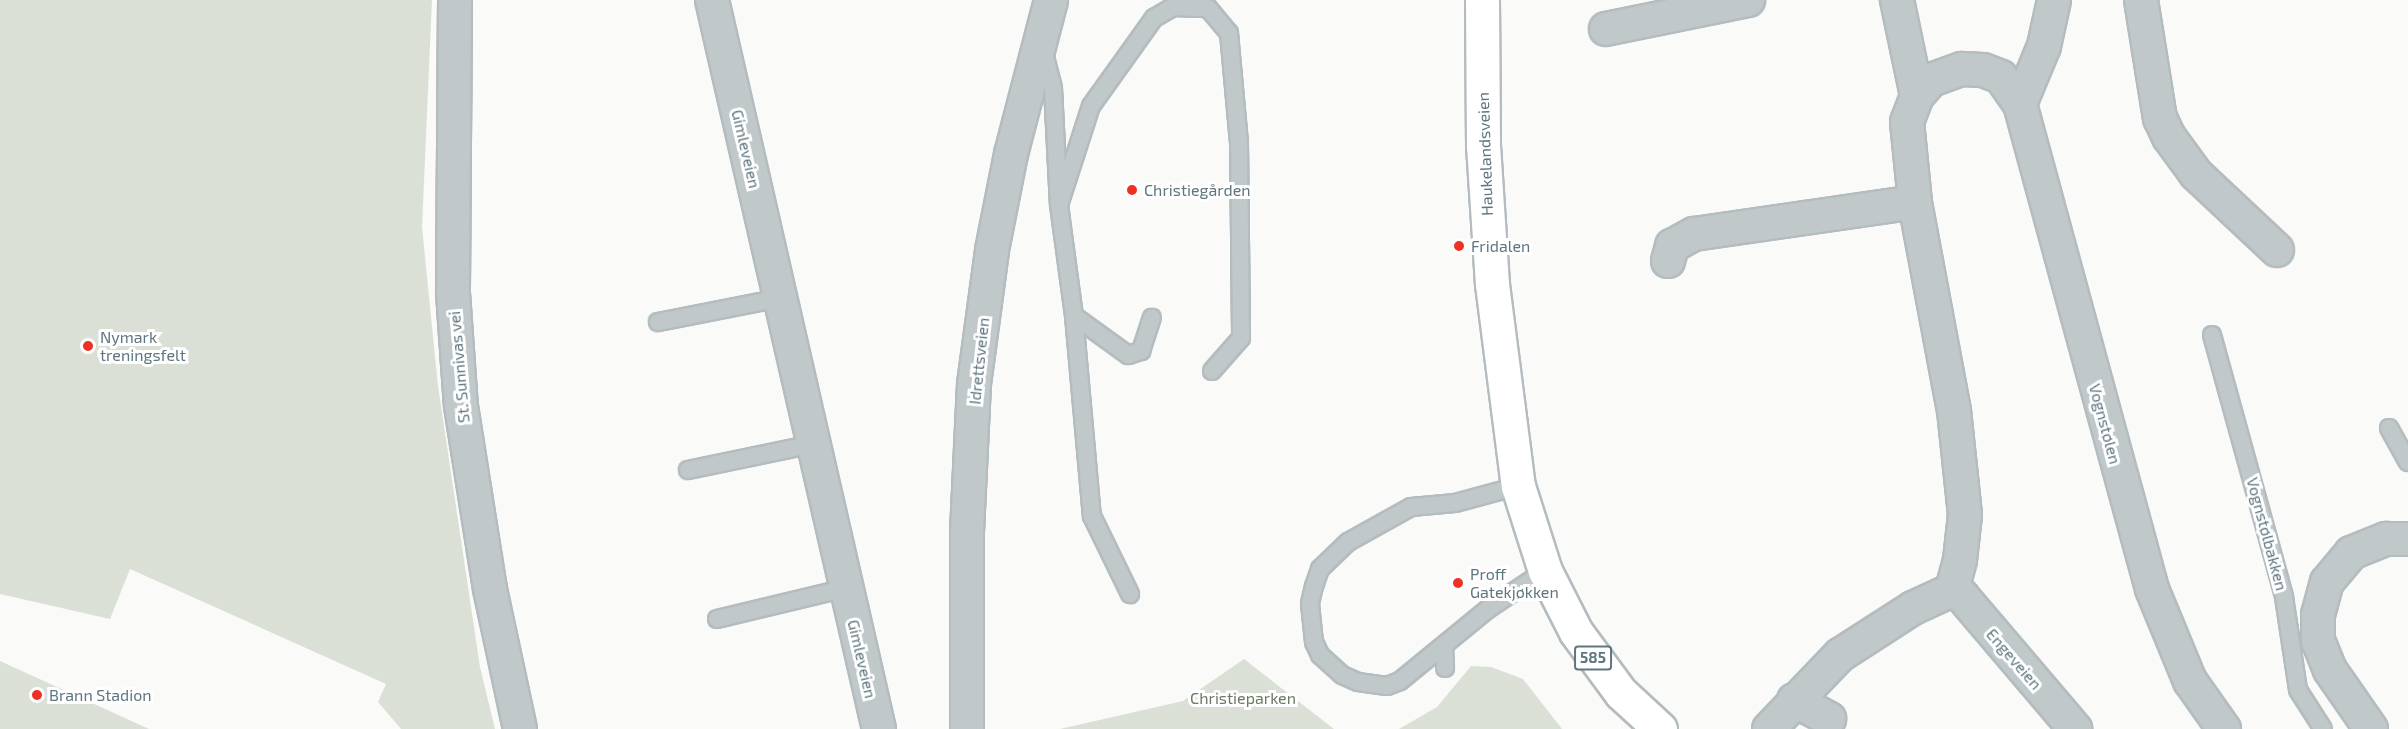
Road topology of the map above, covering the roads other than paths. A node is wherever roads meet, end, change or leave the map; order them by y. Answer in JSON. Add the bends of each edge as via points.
{"nodes":[{"id":1,"x":455,"y":0,"type":"edge"},
{"id":2,"x":712,"y":0,"type":"edge"},
{"id":3,"x":1051,"y":0,"type":"edge"},
{"id":4,"x":1482,"y":0,"type":"edge"},
{"id":5,"x":1748,"y":0,"type":"edge"},
{"id":6,"x":1897,"y":0,"type":"edge"},
{"id":7,"x":2054,"y":0,"type":"edge"},
{"id":8,"x":2141,"y":0,"type":"edge"},
{"id":9,"x":1606,"y":29,"type":"dead end"},
{"id":10,"x":1040,"y":40,"type":"junction"},
{"id":11,"x":1917,"y":96,"type":"junction"},
{"id":12,"x":2020,"y":104,"type":"junction"},
{"id":13,"x":1915,"y":202,"type":"junction"},
{"id":14,"x":1059,"y":205,"type":"junction"},
{"id":15,"x":2277,"y":250,"type":"dead end"},
{"id":16,"x":1668,"y":261,"type":"dead end"},
{"id":17,"x":780,"y":298,"type":"junction"},
{"id":18,"x":1074,"y":316,"type":"junction"},
{"id":19,"x":1152,"y":318,"type":"dead end"},
{"id":20,"x":658,"y":322,"type":"dead end"},
{"id":21,"x":2212,"y":335,"type":"dead end"},
{"id":22,"x":1212,"y":371,"type":"dead end"},
{"id":23,"x":2389,"y":428,"type":"dead end"},
{"id":24,"x":813,"y":444,"type":"junction"},
{"id":25,"x":2408,"y":462,"type":"edge"},
{"id":26,"x":688,"y":470,"type":"dead end"},
{"id":27,"x":1518,"y":486,"type":"junction"},
{"id":28,"x":1411,"y":507,"type":"junction"},
{"id":29,"x":1369,"y":519,"type":"dead end"},
{"id":30,"x":2407,"y":537,"type":"edge"},
{"id":31,"x":1545,"y":572,"type":"junction"},
{"id":32,"x":846,"y":588,"type":"junction"},
{"id":33,"x":1952,"y":590,"type":"junction"},
{"id":34,"x":1130,"y":594,"type":"dead end"},
{"id":35,"x":717,"y":619,"type":"dead end"},
{"id":36,"x":1444,"y":647,"type":"junction"},
{"id":37,"x":1445,"y":668,"type":"dead end"},
{"id":38,"x":1794,"y":700,"type":"junction"},
{"id":39,"x":1829,"y":719,"type":"dead end"},
{"id":40,"x":519,"y":729,"type":"edge"},
{"id":41,"x":879,"y":729,"type":"edge"},
{"id":42,"x":968,"y":729,"type":"edge"},
{"id":43,"x":1660,"y":729,"type":"edge"},
{"id":44,"x":1769,"y":729,"type":"edge"},
{"id":45,"x":2076,"y":729,"type":"edge"},
{"id":46,"x":2224,"y":729,"type":"edge"},
{"id":47,"x":2323,"y":729,"type":"edge"},
{"id":48,"x":2371,"y":729,"type":"edge"}],
"edges":[{"from":1,"to":40,"type":"street","name":"St. Sunnivas vei","via":[[453,292],[461,406],[490,589]]},
{"from":2,"to":17,"type":"street","name":"Gimleveien"},
{"from":3,"to":10,"type":"street","name":"Idrettsveien"},
{"from":4,"to":27,"type":"main road","name":"Haukelandsveien","number":"585","via":[[1483,144],[1491,273]]},
{"from":5,"to":9,"type":"street"},
{"from":6,"to":11,"type":"street"},
{"from":7,"to":12,"type":"street","via":[[2044,46]]},
{"from":8,"to":15,"type":"street","via":[[2160,118],[2169,137],[2196,174]]},
{"from":10,"to":14,"type":"lane","via":[[1053,88]]},
{"from":10,"to":42,"type":"street","name":"Idrettsveien","via":[[994,240],[974,384],[967,532]]},
{"from":11,"to":12,"type":"street","name":"Vognstølen","via":[[1938,74],[1983,70],[2001,77]]},
{"from":11,"to":13,"type":"street","name":"Vognstølen","via":[[1907,122]]},
{"from":12,"to":46,"type":"street","name":"Vognstølen","via":[[2152,588],[2190,681]]},
{"from":13,"to":16,"type":"street","via":[[1694,234],[1672,246]]},
{"from":13,"to":33,"type":"street","name":"Vognstølen","via":[[1954,411],[1965,515]]},
{"from":14,"to":18,"type":"lane"},
{"from":14,"to":22,"type":"lane","via":[[1091,106],[1154,18],[1173,7],[1208,8],[1229,33],[1239,142],[1241,338]]},
{"from":17,"to":20,"type":"lane"},
{"from":17,"to":24,"type":"street","name":"Gimleveien"},
{"from":18,"to":19,"type":"lane","via":[[1128,355],[1141,351]]},
{"from":18,"to":34,"type":"lane","via":[[1092,516]]},
{"from":21,"to":47,"type":"lane","name":"Vognstølbakken","via":[[2284,597],[2298,690]]},
{"from":23,"to":25,"type":"lane"},
{"from":24,"to":26,"type":"lane"},
{"from":24,"to":32,"type":"street","name":"Gimleveien"},
{"from":27,"to":28,"type":"lane","via":[[1455,503]]},
{"from":27,"to":31,"type":"main road","name":"Haukelandsveien","number":"585"},
{"from":28,"to":29,"type":"lane"},
{"from":28,"to":36,"type":"lane","via":[[1348,542],[1320,569],[1310,604],[1314,642],[1328,664],[1373,686],[1400,681]]},
{"from":30,"to":48,"type":"street","via":[[2386,539],[2351,553],[2326,582],[2318,615],[2318,641],[2330,670]]},
{"from":31,"to":36,"type":"lane","via":[[1504,597]]},
{"from":31,"to":43,"type":"main road","number":"585","via":[[1588,651],[1622,693]]},
{"from":32,"to":35,"type":"lane"},
{"from":32,"to":41,"type":"street","name":"Gimleveien"},
{"from":33,"to":38,"type":"street","via":[[1913,608],[1840,655]]},
{"from":33,"to":45,"type":"street","name":"Engeveien","via":[[1962,596]]},
{"from":36,"to":37,"type":"lane"},
{"from":38,"to":39,"type":"street"},
{"from":38,"to":44,"type":"street"}]}
